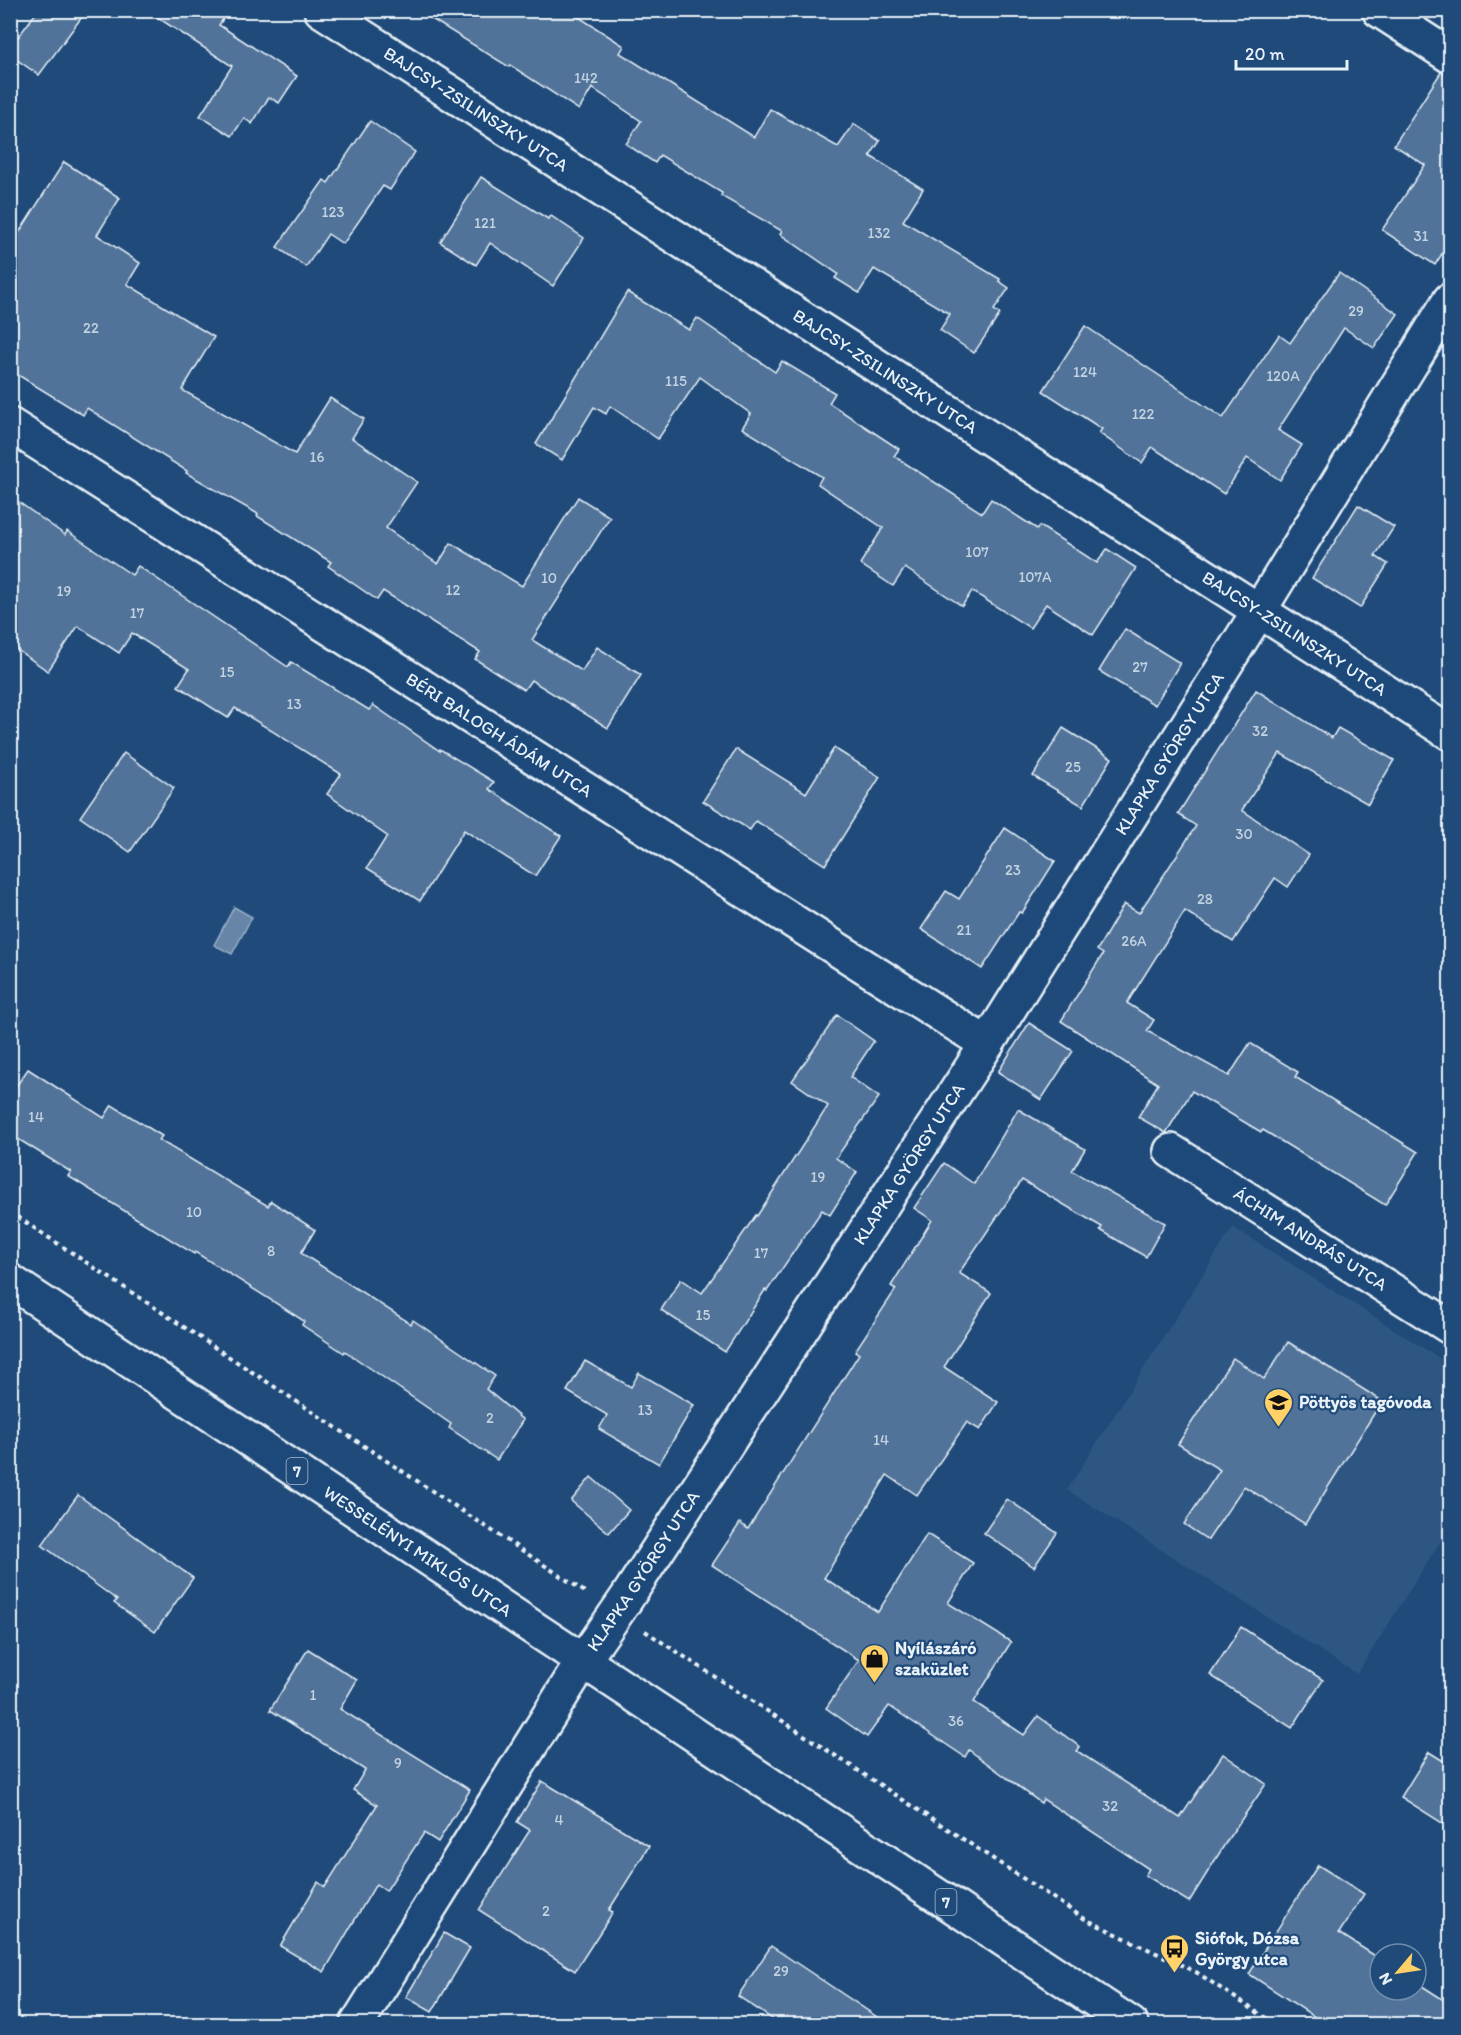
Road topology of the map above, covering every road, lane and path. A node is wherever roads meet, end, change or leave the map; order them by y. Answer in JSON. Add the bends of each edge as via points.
{"nodes":[{"id":1,"x":321,"y":10,"type":"edge"},
{"id":2,"x":1379,"y":10,"type":"edge"},
{"id":3,"x":1450,"y":56,"type":"edge"},
{"id":4,"x":1450,"y":300,"type":"edge"},
{"id":5,"x":10,"y":425,"type":"edge"},
{"id":6,"x":1259,"y":611,"type":"junction"},
{"id":7,"x":1450,"y":734,"type":"edge"},
{"id":8,"x":987,"y":1044,"type":"junction"},
{"id":9,"x":1171,"y":1151,"type":"dead end"},
{"id":10,"x":10,"y":1281,"type":"edge"},
{"id":11,"x":1450,"y":1327,"type":"edge"},
{"id":12,"x":584,"y":1661,"type":"junction"},
{"id":13,"x":357,"y":2025,"type":"edge"},
{"id":14,"x":1131,"y":2025,"type":"edge"}],
"edges":[{"from":1,"to":6,"type":"street","name":"BAJCSY-ZSILINSZKY UTCA"},
{"from":2,"to":3,"type":"street"},
{"from":4,"to":6,"type":"street","name":"KLAPKA GYÖRGY UTCA"},
{"from":5,"to":8,"type":"street","name":"BÉRI BALOGH ÁDÁM UTCA"},
{"from":6,"to":7,"type":"street","name":"BAJCSY-ZSILINSZKY UTCA"},
{"from":6,"to":8,"type":"street","name":"KLAPKA GYÖRGY UTCA"},
{"from":8,"to":12,"type":"street","name":"KLAPKA GYÖRGY UTCA"},
{"from":9,"to":11,"type":"street","name":"ÁCHIM ANDRÁS UTCA"},
{"from":10,"to":12,"type":"street","name":"WESSELÉNYI MIKLÓS UTCA","number":"7"},
{"from":12,"to":13,"type":"street","name":"KLAPKA GYÖRGY UTCA"},
{"from":12,"to":14,"type":"street","name":"WESSELÉNYI MIKLÓS UTCA","number":"7"}]}
